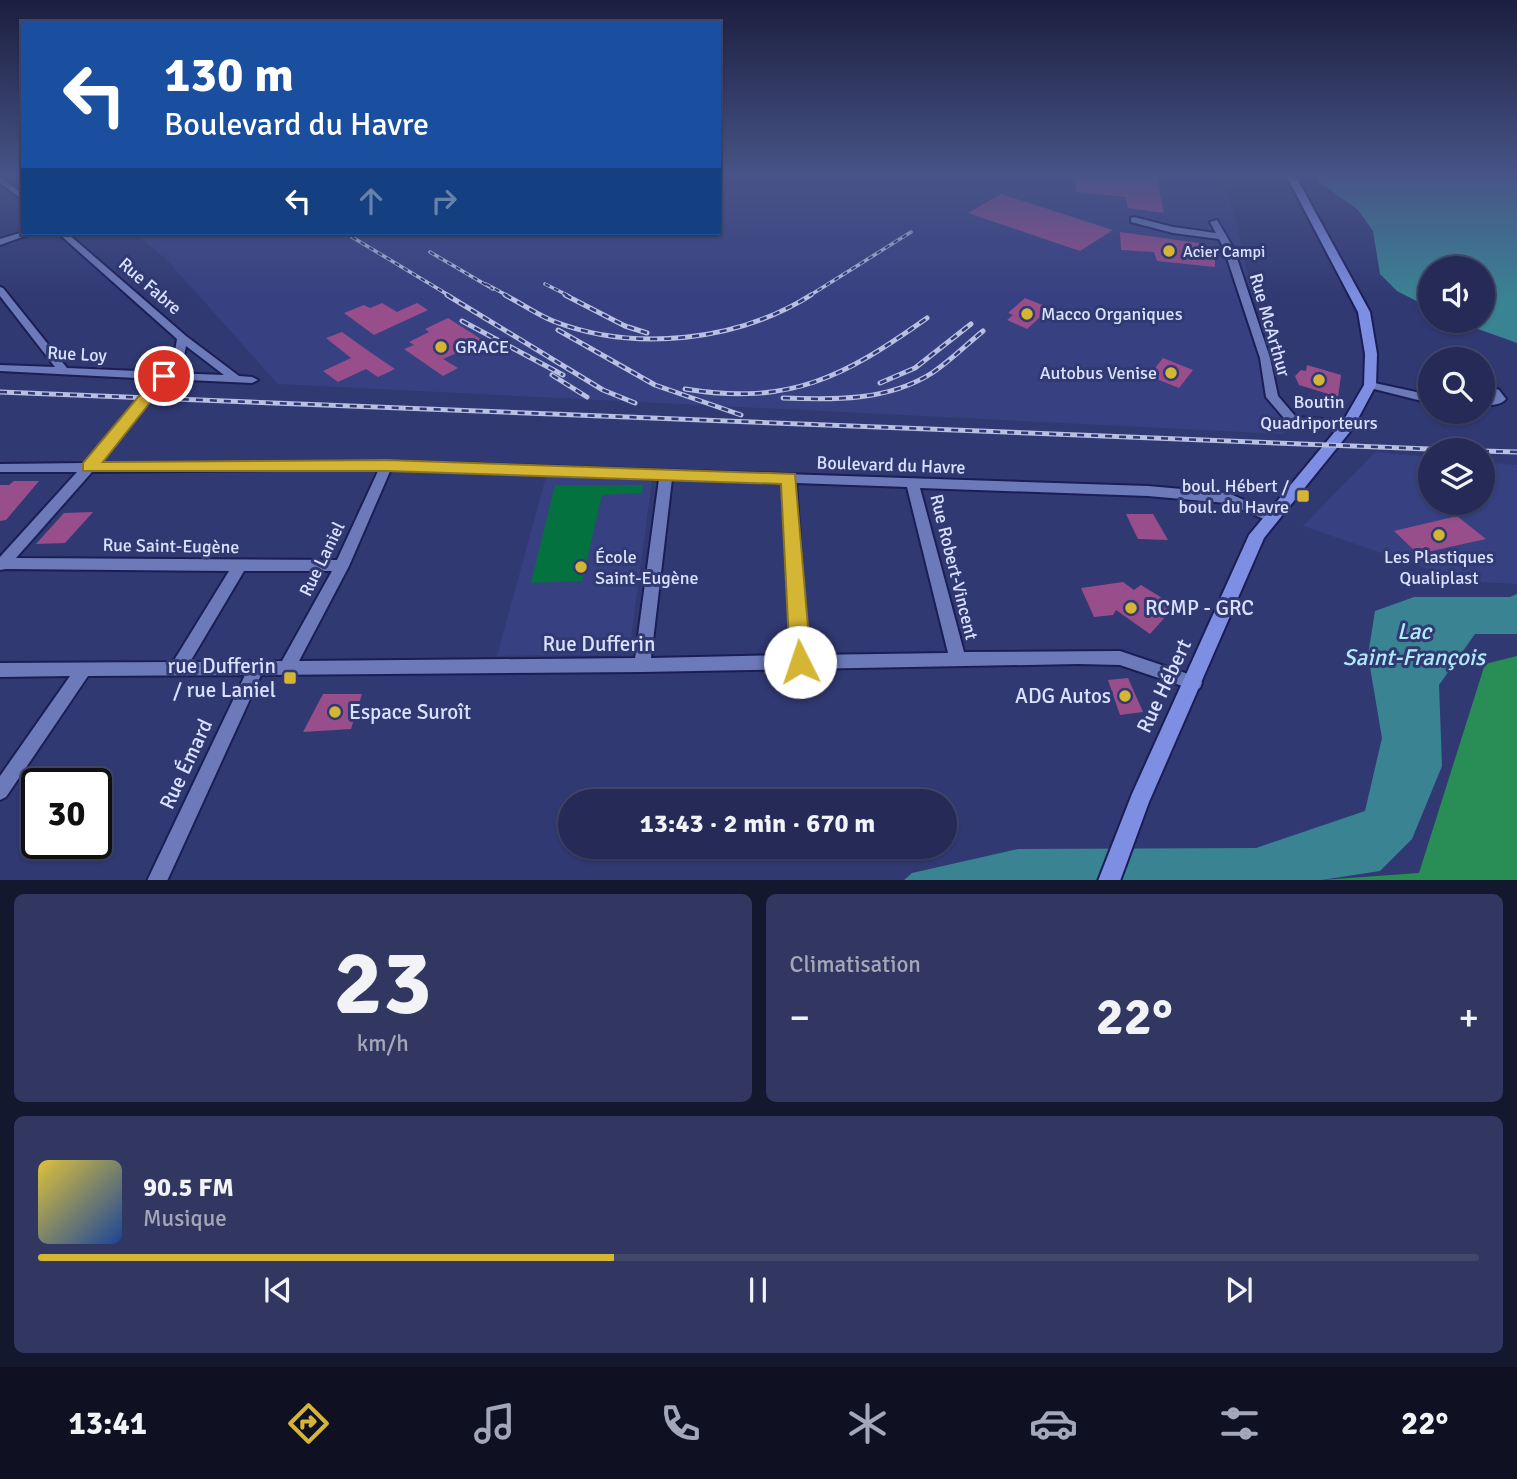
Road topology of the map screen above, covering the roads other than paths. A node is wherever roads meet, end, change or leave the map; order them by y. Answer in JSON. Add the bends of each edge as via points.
{"nodes":[{"id":1,"x":1312,"y":216,"type":"edge"},
{"id":2,"x":1134,"y":220,"type":"dead end"},
{"id":3,"x":1214,"y":222,"type":"dead end"},
{"id":4,"x":23,"y":235,"type":"edge"},
{"id":5,"x":64,"y":235,"type":"edge"},
{"id":6,"x":1223,"y":237,"type":"junction"},
{"id":7,"x":0,"y":242,"type":"edge"},
{"id":8,"x":0,"y":290,"type":"edge"},
{"id":9,"x":181,"y":338,"type":"junction"},
{"id":10,"x":0,"y":368,"type":"edge"},
{"id":11,"x":63,"y":370,"type":"junction"},
{"id":12,"x":164,"y":376,"type":"junction"},
{"id":13,"x":236,"y":379,"type":"junction"},
{"id":14,"x":252,"y":380,"type":"dead end"},
{"id":15,"x":1370,"y":385,"type":"junction"},
{"id":16,"x":1418,"y":396,"type":"edge"},
{"id":17,"x":1348,"y":425,"type":"junction"},
{"id":18,"x":387,"y":465,"type":"junction"},
{"id":19,"x":89,"y":467,"type":"junction"},
{"id":20,"x":0,"y":468,"type":"edge"},
{"id":21,"x":666,"y":473,"type":"junction"},
{"id":22,"x":789,"y":478,"type":"junction"},
{"id":23,"x":913,"y":484,"type":"junction"},
{"id":24,"x":1271,"y":517,"type":"junction"},
{"id":25,"x":1,"y":564,"type":"edge"},
{"id":26,"x":239,"y":566,"type":"junction"},
{"id":27,"x":342,"y":566,"type":"junction"},
{"id":28,"x":958,"y":660,"type":"junction"},
{"id":29,"x":800,"y":662,"type":"junction"},
{"id":30,"x":642,"y":665,"type":"junction"},
{"id":31,"x":257,"y":667,"type":"junction"},
{"id":32,"x":287,"y":667,"type":"junction"},
{"id":33,"x":178,"y":668,"type":"junction"},
{"id":34,"x":84,"y":669,"type":"junction"},
{"id":35,"x":0,"y":670,"type":"edge"},
{"id":36,"x":1194,"y":683,"type":"junction"},
{"id":37,"x":0,"y":791,"type":"edge"},
{"id":38,"x":158,"y":880,"type":"edge"},
{"id":39,"x":1109,"y":880,"type":"edge"}],
"edges":[{"from":1,"to":15,"type":"main road","via":[[1364,312],[1371,354]]},
{"from":2,"to":6,"type":"street"},
{"from":3,"to":6,"type":"street","name":"Rue McArthur"},
{"from":4,"to":7,"type":"street"},
{"from":5,"to":9,"type":"street","name":"Rue Fabre"},
{"from":6,"to":17,"type":"street","name":"Rue McArthur","via":[[1265,358],[1275,402],[1293,421]]},
{"from":8,"to":11,"type":"street"},
{"from":9,"to":12,"type":"street","name":"Rue Fabre","via":[[181,352]]},
{"from":9,"to":13,"type":"street"},
{"from":10,"to":11,"type":"street","name":"Rue Loy"},
{"from":11,"to":12,"type":"street","name":"Rue Loy"},
{"from":12,"to":13,"type":"street","name":"Rue Loy"},
{"from":12,"to":19,"type":"street","name":"Rue Fabre"},
{"from":13,"to":14,"type":"street","name":"Rue Loy"},
{"from":15,"to":16,"type":"street"},
{"from":15,"to":17,"type":"main road","name":"Rue Hébert"},
{"from":17,"to":24,"type":"main road","name":"Rue Hébert"},
{"from":18,"to":19,"type":"street","name":"Boulevard du Havre"},
{"from":18,"to":21,"type":"street","name":"Boulevard du Havre"},
{"from":18,"to":27,"type":"street","name":"Rue Laniel"},
{"from":19,"to":20,"type":"street","name":"Boulevard du Havre"},
{"from":19,"to":25,"type":"street","name":"Rue Fabre"},
{"from":21,"to":22,"type":"street","name":"Boulevard du Havre"},
{"from":21,"to":30,"type":"street"},
{"from":22,"to":23,"type":"street","name":"Boulevard du Havre"},
{"from":22,"to":29,"type":"street"},
{"from":23,"to":24,"type":"street","name":"Boulevard du Havre","via":[[1206,495],[1237,501]]},
{"from":23,"to":28,"type":"street","name":"Rue Robert-Vincent"},
{"from":24,"to":36,"type":"main road","name":"Rue Hébert","via":[[1257,535]]},
{"from":25,"to":26,"type":"street","name":"Rue Saint-Eugène"},
{"from":26,"to":27,"type":"street","name":"Rue Saint-Eugène"},
{"from":26,"to":33,"type":"street"},
{"from":27,"to":32,"type":"street","name":"Rue Laniel"},
{"from":28,"to":29,"type":"street","name":"Rue Dufferin"},
{"from":28,"to":36,"type":"street","name":"Rue Dufferin","via":[[1120,658]]},
{"from":29,"to":30,"type":"street","name":"Rue Dufferin"},
{"from":30,"to":32,"type":"street","name":"Rue Dufferin"},
{"from":31,"to":32,"type":"street","name":"Rue Dufferin"},
{"from":31,"to":33,"type":"street","name":"Rue Dufferin"},
{"from":31,"to":38,"type":"street","name":"Rue Émard"},
{"from":33,"to":34,"type":"street","name":"Rue Dufferin"},
{"from":34,"to":35,"type":"street","name":"Rue Dufferin"},
{"from":34,"to":37,"type":"street"},
{"from":36,"to":39,"type":"main road","name":"Rue Hébert","via":[[1139,801]]}]}
